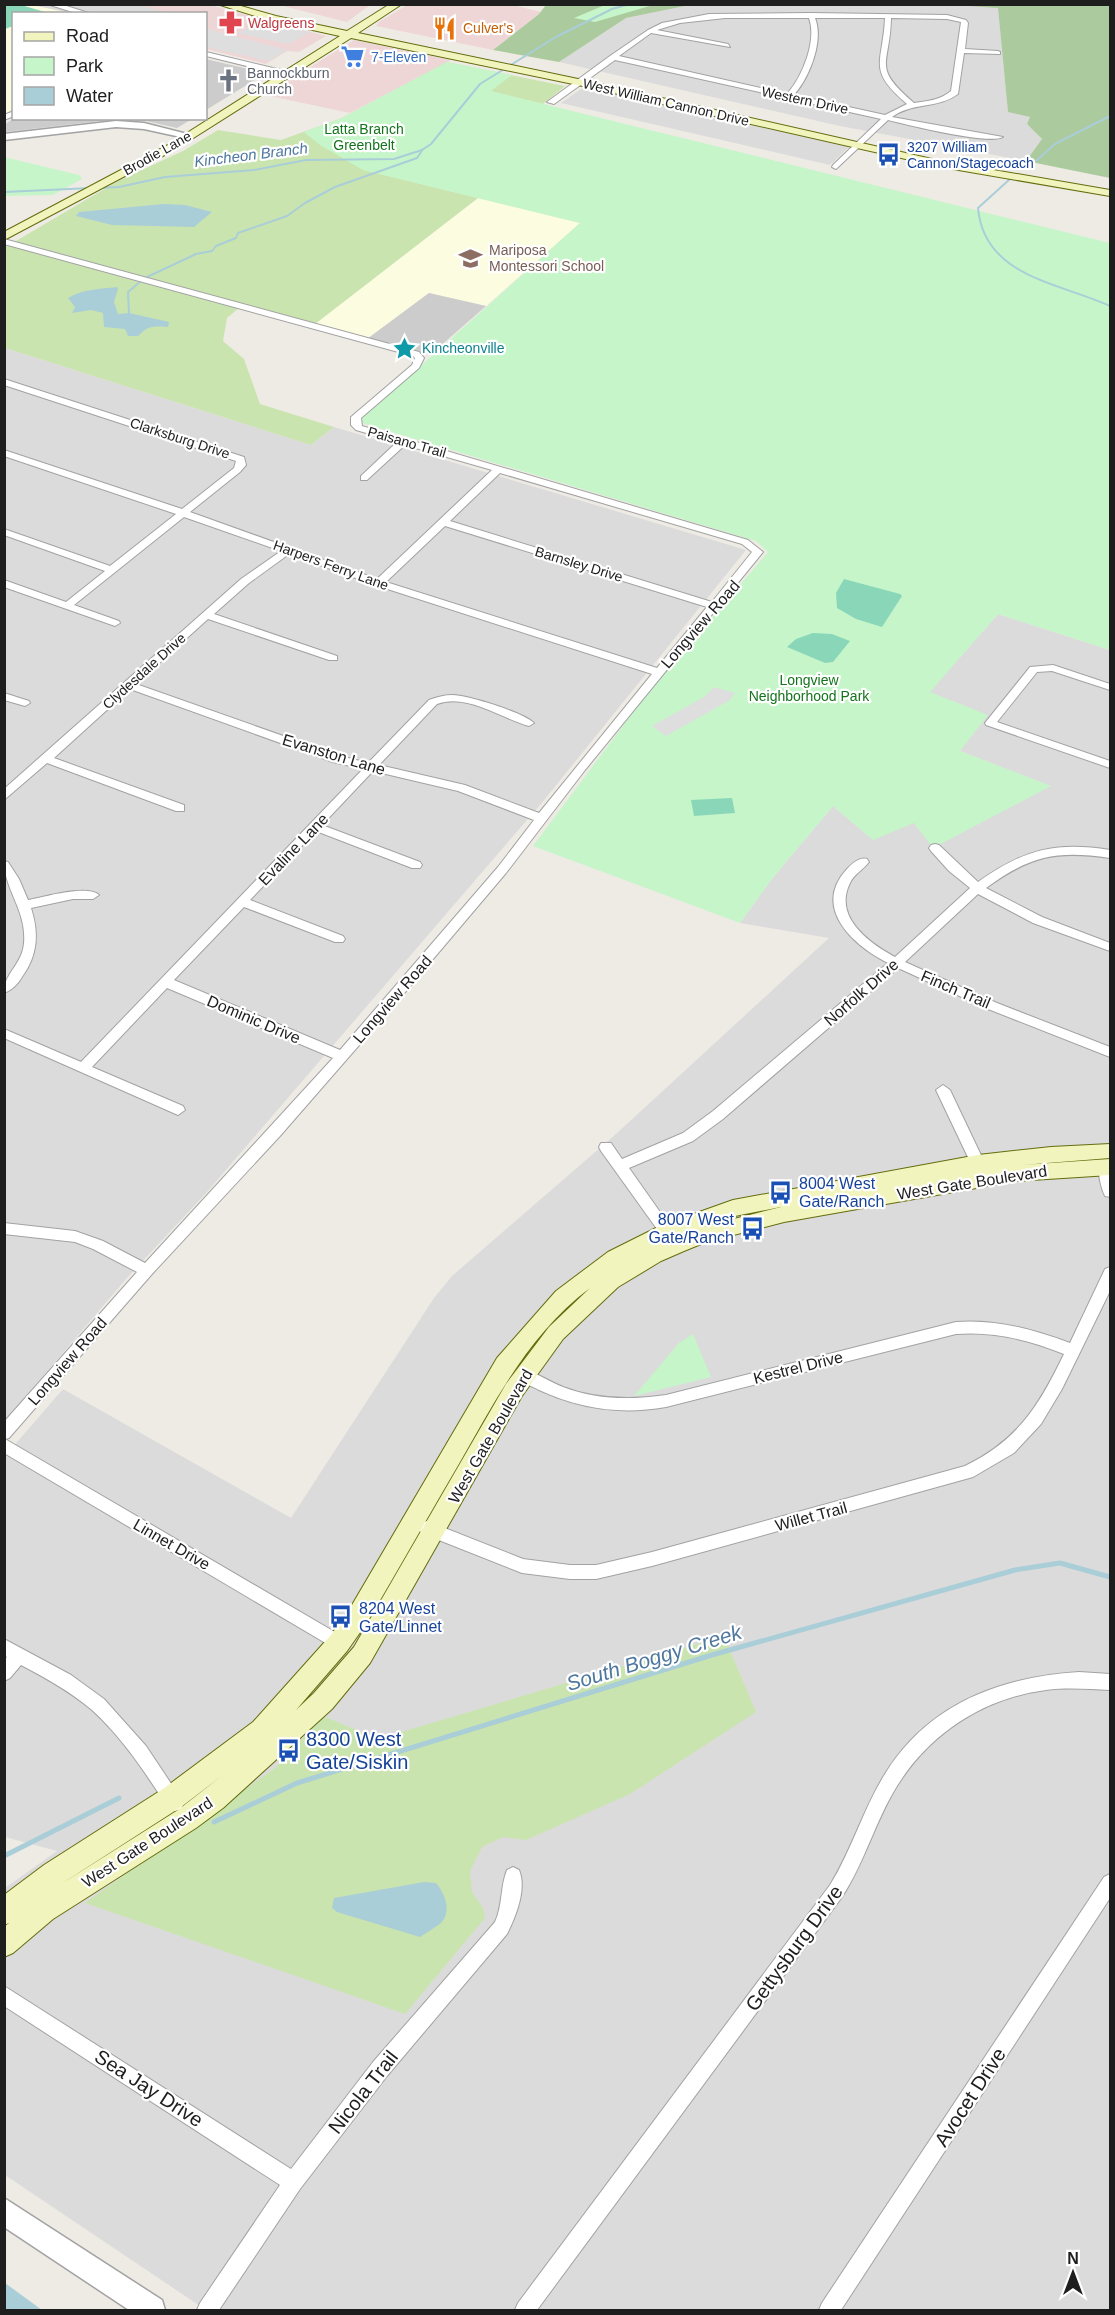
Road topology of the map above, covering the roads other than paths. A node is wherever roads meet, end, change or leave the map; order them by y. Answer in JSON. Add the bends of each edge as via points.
{"nodes":[{"id":1,"x":50,"y":4,"type":"edge"},
{"id":2,"x":222,"y":4,"type":"edge"},
{"id":3,"x":252,"y":4,"type":"edge"},
{"id":4,"x":384,"y":4,"type":"edge"},
{"id":5,"x":397,"y":4,"type":"edge"},
{"id":6,"x":81,"y":12,"type":"edge"},
{"id":7,"x":811,"y":15,"type":"junction"},
{"id":8,"x":888,"y":16,"type":"junction"},
{"id":9,"x":370,"y":22,"type":"junction"},
{"id":10,"x":350,"y":31,"type":"junction"},
{"id":11,"x":650,"y":31,"type":"junction"},
{"id":12,"x":377,"y":33,"type":"junction"},
{"id":13,"x":728,"y":46,"type":"dead end"},
{"id":14,"x":448,"y":51,"type":"junction"},
{"id":15,"x":962,"y":51,"type":"junction"},
{"id":16,"x":998,"y":53,"type":"dead end"},
{"id":17,"x":207,"y":54,"type":"edge"},
{"id":18,"x":612,"y":57,"type":"junction"},
{"id":19,"x":283,"y":72,"type":"junction"},
{"id":20,"x":582,"y":79,"type":"junction"},
{"id":21,"x":789,"y":96,"type":"junction"},
{"id":22,"x":551,"y":102,"type":"dead end"},
{"id":23,"x":912,"y":105,"type":"junction"},
{"id":24,"x":207,"y":117,"type":"edge"},
{"id":25,"x":887,"y":118,"type":"junction"},
{"id":26,"x":203,"y":120,"type":"edge"},
{"id":27,"x":185,"y":135,"type":"junction"},
{"id":28,"x":4,"y":136,"type":"edge"},
{"id":29,"x":999,"y":137,"type":"dead end"},
{"id":30,"x":862,"y":142,"type":"junction"},
{"id":31,"x":836,"y":167,"type":"dead end"},
{"id":32,"x":1110,"y":185,"type":"edge"},
{"id":33,"x":1110,"y":193,"type":"edge"},
{"id":34,"x":73,"y":196,"type":"junction"},
{"id":35,"x":4,"y":229,"type":"edge"},
{"id":36,"x":4,"y":239,"type":"edge"},
{"id":37,"x":4,"y":382,"type":"edge"},
{"id":38,"x":404,"y":441,"type":"junction"},
{"id":39,"x":4,"y":453,"type":"edge"},
{"id":40,"x":500,"y":469,"type":"junction"},
{"id":41,"x":364,"y":478,"type":"dead end"},
{"id":42,"x":183,"y":513,"type":"junction"},
{"id":43,"x":443,"y":522,"type":"junction"},
{"id":44,"x":4,"y":532,"type":"edge"},
{"id":45,"x":288,"y":550,"type":"junction"},
{"id":46,"x":756,"y":550,"type":"joint"},
{"id":47,"x":112,"y":570,"type":"junction"},
{"id":48,"x":4,"y":583,"type":"edge"},
{"id":49,"x":379,"y":583,"type":"junction"},
{"id":50,"x":68,"y":605,"type":"junction"},
{"id":51,"x":716,"y":606,"type":"junction"},
{"id":52,"x":206,"y":615,"type":"junction"},
{"id":53,"x":115,"y":622,"type":"dead end"},
{"id":54,"x":333,"y":658,"type":"dead end"},
{"id":55,"x":658,"y":672,"type":"junction"},
{"id":56,"x":128,"y":685,"type":"junction"},
{"id":57,"x":1110,"y":687,"type":"edge"},
{"id":58,"x":4,"y":696,"type":"edge"},
{"id":59,"x":25,"y":703,"type":"dead end"},
{"id":60,"x":529,"y":723,"type":"dead end"},
{"id":61,"x":46,"y":759,"type":"junction"},
{"id":62,"x":1110,"y":765,"type":"edge"},
{"id":63,"x":372,"y":767,"type":"junction"},
{"id":64,"x":4,"y":796,"type":"edge"},
{"id":65,"x":180,"y":808,"type":"dead end"},
{"id":66,"x":541,"y":818,"type":"junction"},
{"id":67,"x":315,"y":826,"type":"junction"},
{"id":68,"x":935,"y":848,"type":"dead end"},
{"id":69,"x":1110,"y":854,"type":"edge"},
{"id":70,"x":863,"y":862,"type":"dead end"},
{"id":71,"x":4,"y":865,"type":"edge"},
{"id":72,"x":416,"y":866,"type":"dead end"},
{"id":73,"x":976,"y":888,"type":"junction"},
{"id":74,"x":93,"y":895,"type":"dead end"},
{"id":75,"x":243,"y":902,"type":"junction"},
{"id":76,"x":24,"y":905,"type":"junction"},
{"id":77,"x":339,"y":939,"type":"dead end"},
{"id":78,"x":1110,"y":946,"type":"edge"},
{"id":79,"x":897,"y":963,"type":"junction"},
{"id":80,"x":166,"y":982,"type":"junction"},
{"id":81,"x":4,"y":989,"type":"edge"},
{"id":82,"x":4,"y":1033,"type":"edge"},
{"id":83,"x":1110,"y":1052,"type":"edge"},
{"id":84,"x":342,"y":1056,"type":"junction"},
{"id":85,"x":82,"y":1069,"type":"junction"},
{"id":86,"x":943,"y":1090,"type":"dead end"},
{"id":87,"x":178,"y":1110,"type":"dead end"},
{"id":88,"x":606,"y":1147,"type":"dead end"},
{"id":89,"x":1108,"y":1162,"type":"edge"},
{"id":90,"x":620,"y":1166,"type":"junction"},
{"id":91,"x":982,"y":1171,"type":"junction"},
{"id":92,"x":1110,"y":1192,"type":"edge"},
{"id":93,"x":4,"y":1228,"type":"edge"},
{"id":94,"x":672,"y":1238,"type":"junction"},
{"id":95,"x":147,"y":1270,"type":"junction"},
{"id":96,"x":1110,"y":1273,"type":"edge"},
{"id":97,"x":1073,"y":1351,"type":"junction"},
{"id":98,"x":524,"y":1376,"type":"junction"},
{"id":99,"x":4,"y":1433,"type":"edge"},
{"id":100,"x":4,"y":1445,"type":"edge"},
{"id":101,"x":412,"y":1521,"type":"junction"},
{"id":102,"x":435,"y":1531,"type":"junction"},
{"id":103,"x":339,"y":1643,"type":"junction"},
{"id":104,"x":4,"y":1646,"type":"edge"},
{"id":105,"x":19,"y":1655,"type":"junction"},
{"id":106,"x":4,"y":1673,"type":"edge"},
{"id":107,"x":1110,"y":1682,"type":"edge"},
{"id":108,"x":172,"y":1798,"type":"junction"},
{"id":109,"x":186,"y":1820,"type":"junction"},
{"id":110,"x":513,"y":1876,"type":"dead end"},
{"id":111,"x":1110,"y":1883,"type":"edge"},
{"id":112,"x":4,"y":1912,"type":"edge"},
{"id":113,"x":4,"y":1944,"type":"edge"},
{"id":114,"x":4,"y":1995,"type":"edge"},
{"id":115,"x":293,"y":2182,"type":"junction"},
{"id":116,"x":4,"y":2211,"type":"edge"},
{"id":117,"x":152,"y":2310,"type":"edge"},
{"id":118,"x":207,"y":2310,"type":"edge"},
{"id":119,"x":525,"y":2310,"type":"edge"},
{"id":120,"x":829,"y":2310,"type":"edge"}],
"edges":[{"from":1,"to":6,"type":"street"},
{"from":2,"to":10,"type":"main road","name":"West William Cannon Drive","via":[[266,17]]},
{"from":3,"to":10,"type":"main road","name":"West William Cannon Drive"},
{"from":4,"to":10,"type":"main road","name":"Brodie Lane"},
{"from":5,"to":9,"type":"main road","name":"Brodie Lane"},
{"from":7,"to":8,"type":"street"},
{"from":7,"to":11,"type":"street","via":[[702,17]]},
{"from":7,"to":21,"type":"street","via":[[816,29],[805,75]]},
{"from":8,"to":15,"type":"street","via":[[960,19],[965,23]]},
{"from":8,"to":23,"type":"street","via":[[881,71]]},
{"from":9,"to":10,"type":"main road","name":"Brodie Lane"},
{"from":9,"to":12,"type":"main road"},
{"from":10,"to":12,"type":"main road","name":"West William Cannon Drive"},
{"from":10,"to":14,"type":"main road","name":"West William Cannon Drive"},
{"from":10,"to":19,"type":"main road","name":"Brodie Lane"},
{"from":11,"to":13,"type":"street"},
{"from":11,"to":18,"type":"street"},
{"from":12,"to":14,"type":"main road","name":"West William Cannon Drive"},
{"from":14,"to":20,"type":"main road","name":"West William Cannon Drive"},
{"from":15,"to":16,"type":"street"},
{"from":15,"to":23,"type":"street","via":[[955,92],[944,100]]},
{"from":17,"to":19,"type":"street"},
{"from":18,"to":20,"type":"street"},
{"from":18,"to":21,"type":"street","name":"Western Drive"},
{"from":19,"to":24,"type":"main road","name":"Brodie Lane"},
{"from":19,"to":27,"type":"main road","name":"Brodie Lane"},
{"from":20,"to":22,"type":"street"},
{"from":20,"to":30,"type":"main road","name":"West William Cannon Drive"},
{"from":21,"to":25,"type":"street","name":"Western Drive"},
{"from":23,"to":25,"type":"street"},
{"from":25,"to":29,"type":"street","name":"Western Drive","via":[[968,135]]},
{"from":25,"to":30,"type":"street"},
{"from":26,"to":27,"type":"main road","name":"Brodie Lane"},
{"from":27,"to":28,"type":"street","via":[[116,124]]},
{"from":27,"to":34,"type":"main road","name":"Brodie Lane"},
{"from":30,"to":31,"type":"street"},
{"from":30,"to":32,"type":"main road","name":"West William Cannon Drive"},
{"from":30,"to":33,"type":"main road","name":"West William Cannon Drive","via":[[941,164]]},
{"from":34,"to":35,"type":"main road","name":"Brodie Lane"},
{"from":34,"to":36,"type":"main road","name":"Brodie Lane"},
{"from":36,"to":38,"type":"street","name":"Paisano Trail","via":[[416,354],[420,360],[416,366],[355,421],[359,428]]},
{"from":37,"to":42,"type":"street","name":"Clarksburg Drive","via":[[241,459],[240,468]]},
{"from":38,"to":40,"type":"street","name":"Paisano Trail"},
{"from":38,"to":41,"type":"street"},
{"from":39,"to":42,"type":"street","name":"Harpers Ferry Lane"},
{"from":40,"to":43,"type":"street"},
{"from":40,"to":46,"type":"street","name":"Paisano Trail","via":[[745,542]]},
{"from":42,"to":45,"type":"street","name":"Harpers Ferry Lane"},
{"from":42,"to":47,"type":"street","name":"Clarksburg Drive"},
{"from":43,"to":49,"type":"street"},
{"from":43,"to":51,"type":"street","name":"Barnsley Drive"},
{"from":44,"to":47,"type":"street"},
{"from":45,"to":49,"type":"street","name":"Harpers Ferry Lane"},
{"from":45,"to":52,"type":"street","name":"Clydesdale Drive"},
{"from":46,"to":51,"type":"street","name":"Longview Road","via":[[758,555]]},
{"from":47,"to":50,"type":"street","name":"Clarksburg Drive"},
{"from":48,"to":50,"type":"street"},
{"from":49,"to":55,"type":"street","name":"Harpers Ferry Lane"},
{"from":50,"to":53,"type":"street"},
{"from":51,"to":55,"type":"street","name":"Longview Road"},
{"from":52,"to":54,"type":"street"},
{"from":52,"to":56,"type":"street","name":"Clydesdale Drive"},
{"from":55,"to":66,"type":"street","name":"Longview Road"},
{"from":56,"to":61,"type":"street","name":"Clydesdale Drive"},
{"from":56,"to":63,"type":"street","name":"Evanston Lane","via":[[337,759]]},
{"from":57,"to":62,"type":"street","via":[[1053,668],[1034,669],[990,723]]},
{"from":58,"to":59,"type":"street"},
{"from":60,"to":63,"type":"street","name":"Evaline Lane","via":[[454,697],[439,698]]},
{"from":61,"to":64,"type":"street","name":"Clydesdale Drive"},
{"from":61,"to":65,"type":"street"},
{"from":63,"to":66,"type":"street","name":"Evanston Lane","via":[[462,788]]},
{"from":63,"to":67,"type":"street","name":"Evaline Lane"},
{"from":66,"to":84,"type":"street","name":"Longview Road","via":[[502,870]]},
{"from":67,"to":72,"type":"street"},
{"from":67,"to":75,"type":"street","name":"Evaline Lane"},
{"from":68,"to":73,"type":"street","via":[[954,871]]},
{"from":69,"to":73,"type":"street","name":"Norfolk Drive","via":[[1084,850],[1048,852],[1019,863]]},
{"from":70,"to":79,"type":"street","name":"Finch Trail","via":[[845,879],[840,909],[858,938]]},
{"from":71,"to":76,"type":"street"},
{"from":73,"to":78,"type":"street","via":[[1028,917]]},
{"from":73,"to":79,"type":"street","name":"Norfolk Drive"},
{"from":74,"to":76,"type":"street"},
{"from":75,"to":77,"type":"street"},
{"from":75,"to":80,"type":"street","name":"Evaline Lane"},
{"from":76,"to":81,"type":"street","via":[[32,934],[30,951],[19,974]]},
{"from":79,"to":83,"type":"street","name":"Finch Trail","via":[[948,988]]},
{"from":79,"to":90,"type":"street","name":"Norfolk Drive","via":[[688,1137]]},
{"from":80,"to":84,"type":"street","name":"Dominic Drive"},
{"from":80,"to":85,"type":"street","name":"Evaline Lane"},
{"from":82,"to":85,"type":"street"},
{"from":84,"to":95,"type":"street","name":"Longview Road"},
{"from":85,"to":87,"type":"street"},
{"from":86,"to":91,"type":"street"},
{"from":88,"to":90,"type":"street"},
{"from":89,"to":91,"type":"main road","name":"West Gate Boulevard","via":[[1054,1169]]},
{"from":89,"to":92,"type":"street"},
{"from":90,"to":94,"type":"street"},
{"from":91,"to":94,"type":"main road","name":"West Gate Boulevard","via":[[703,1235]]},
{"from":93,"to":95,"type":"street","via":[[75,1237]]},
{"from":94,"to":98,"type":"main road","name":"West Gate Boulevard","via":[[604,1286],[556,1334]]},
{"from":94,"to":101,"type":"main road","name":"West Gate Boulevard","via":[[615,1258],[546,1315],[494,1381]]},
{"from":95,"to":99,"type":"street","name":"Longview Road"},
{"from":96,"to":97,"type":"street","name":"Willet Trail"},
{"from":97,"to":98,"type":"street","name":"Kestrel Drive","via":[[1012,1329],[965,1326],[635,1406],[596,1403]]},
{"from":97,"to":102,"type":"street","name":"Willet Trail","via":[[1040,1417],[1018,1441],[982,1466],[927,1485],[596,1572],[522,1566]]},
{"from":98,"to":102,"type":"main road","name":"West Gate Boulevard"},
{"from":100,"to":103,"type":"street","name":"Linnet Drive"},
{"from":101,"to":102,"type":"street","name":"Willet Trail"},
{"from":101,"to":103,"type":"main road","name":"West Gate Boulevard"},
{"from":102,"to":109,"type":"main road","name":"West Gate Boulevard","via":[[362,1655],[330,1693],[279,1742]]},
{"from":103,"to":108,"type":"main road","name":"West Gate Boulevard","via":[[262,1730]]},
{"from":104,"to":105,"type":"street"},
{"from":105,"to":106,"type":"street"},
{"from":105,"to":108,"type":"street","via":[[71,1684],[98,1705],[127,1734]]},
{"from":107,"to":119,"type":"street","name":"Gettysburg Drive","via":[[1087,1678],[1057,1681],[991,1695],[957,1712],[905,1756],[842,1883]]},
{"from":108,"to":109,"type":"street"},
{"from":108,"to":112,"type":"main road","name":"West Gate Boulevard","via":[[53,1874]]},
{"from":109,"to":113,"type":"main road","name":"West Gate Boulevard","via":[[44,1910]]},
{"from":110,"to":115,"type":"street","name":"Nicola Trail","via":[[511,1904],[501,1928],[381,2069]]},
{"from":111,"to":120,"type":"street","name":"Avocet Drive"},
{"from":114,"to":115,"type":"street","name":"Sea Jay Drive"},
{"from":115,"to":118,"type":"street","name":"Nicola Trail"},
{"from":116,"to":117,"type":"street"}]}
